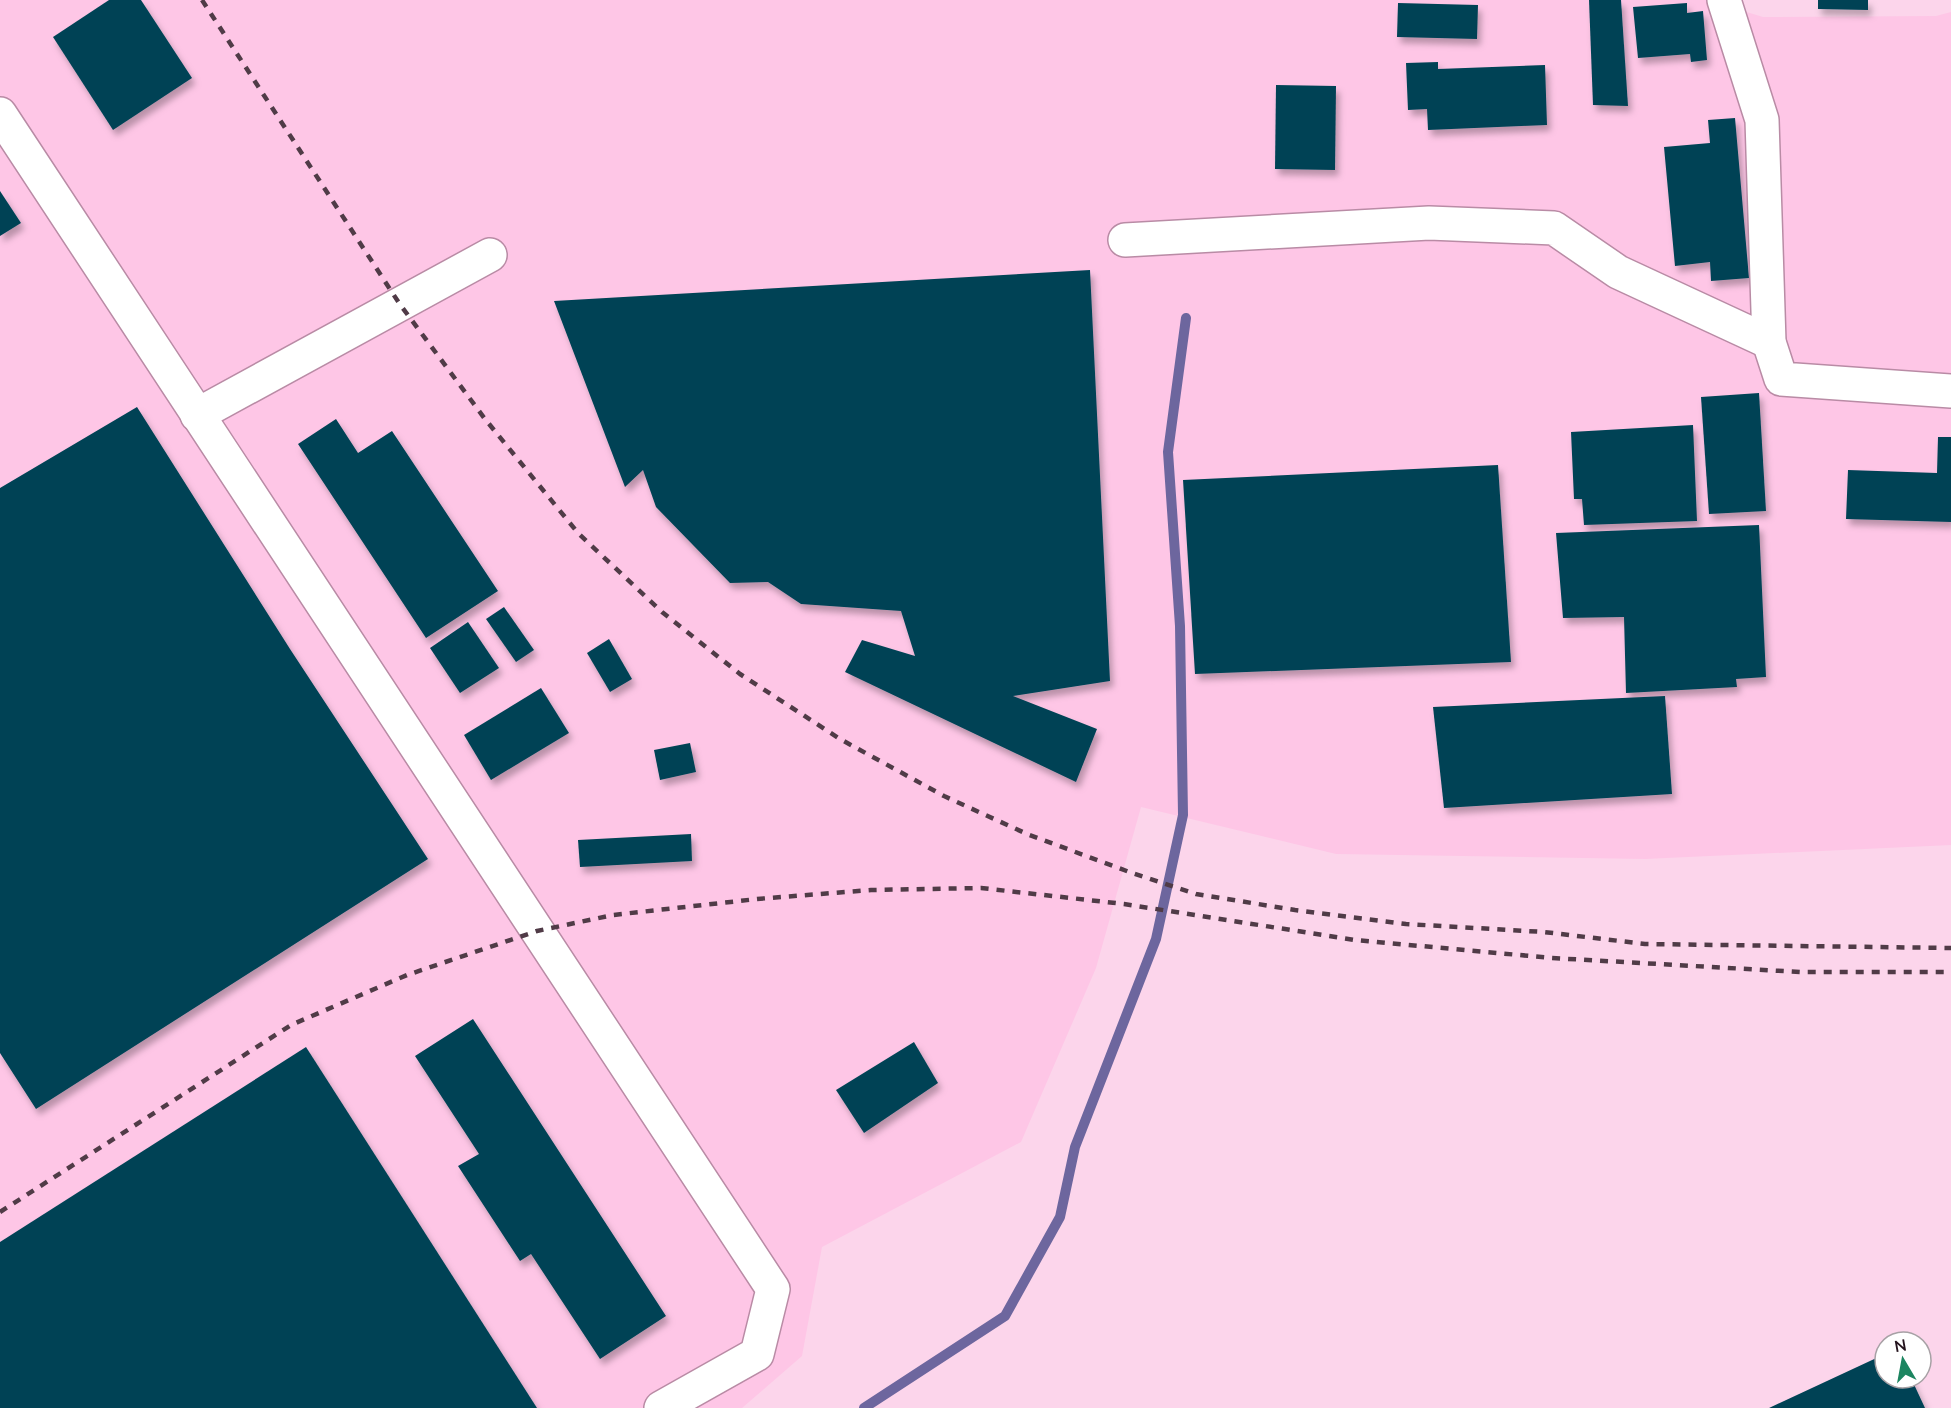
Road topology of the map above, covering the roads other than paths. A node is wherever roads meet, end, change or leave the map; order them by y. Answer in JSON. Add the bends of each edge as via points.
{"nodes":[{"id":1,"x":1724,"y":0,"type":"edge"},
{"id":2,"x":0,"y":114,"type":"edge"},
{"id":3,"x":1125,"y":240,"type":"dead end"},
{"id":4,"x":490,"y":255,"type":"dead end"},
{"id":5,"x":1769,"y":342,"type":"junction"},
{"id":6,"x":1951,"y":391,"type":"edge"},
{"id":7,"x":196,"y":415,"type":"junction"},
{"id":8,"x":662,"y":1408,"type":"edge"}],
"edges":[{"from":1,"to":5,"type":"street","via":[[1762,120]]},
{"from":2,"to":7,"type":"street"},
{"from":3,"to":5,"type":"street","via":[[1429,223],[1554,228],[1618,273]]},
{"from":4,"to":7,"type":"street"},
{"from":5,"to":6,"type":"street","via":[[1781,379]]},
{"from":7,"to":8,"type":"street","via":[[773,1289],[756,1354]]}]}
